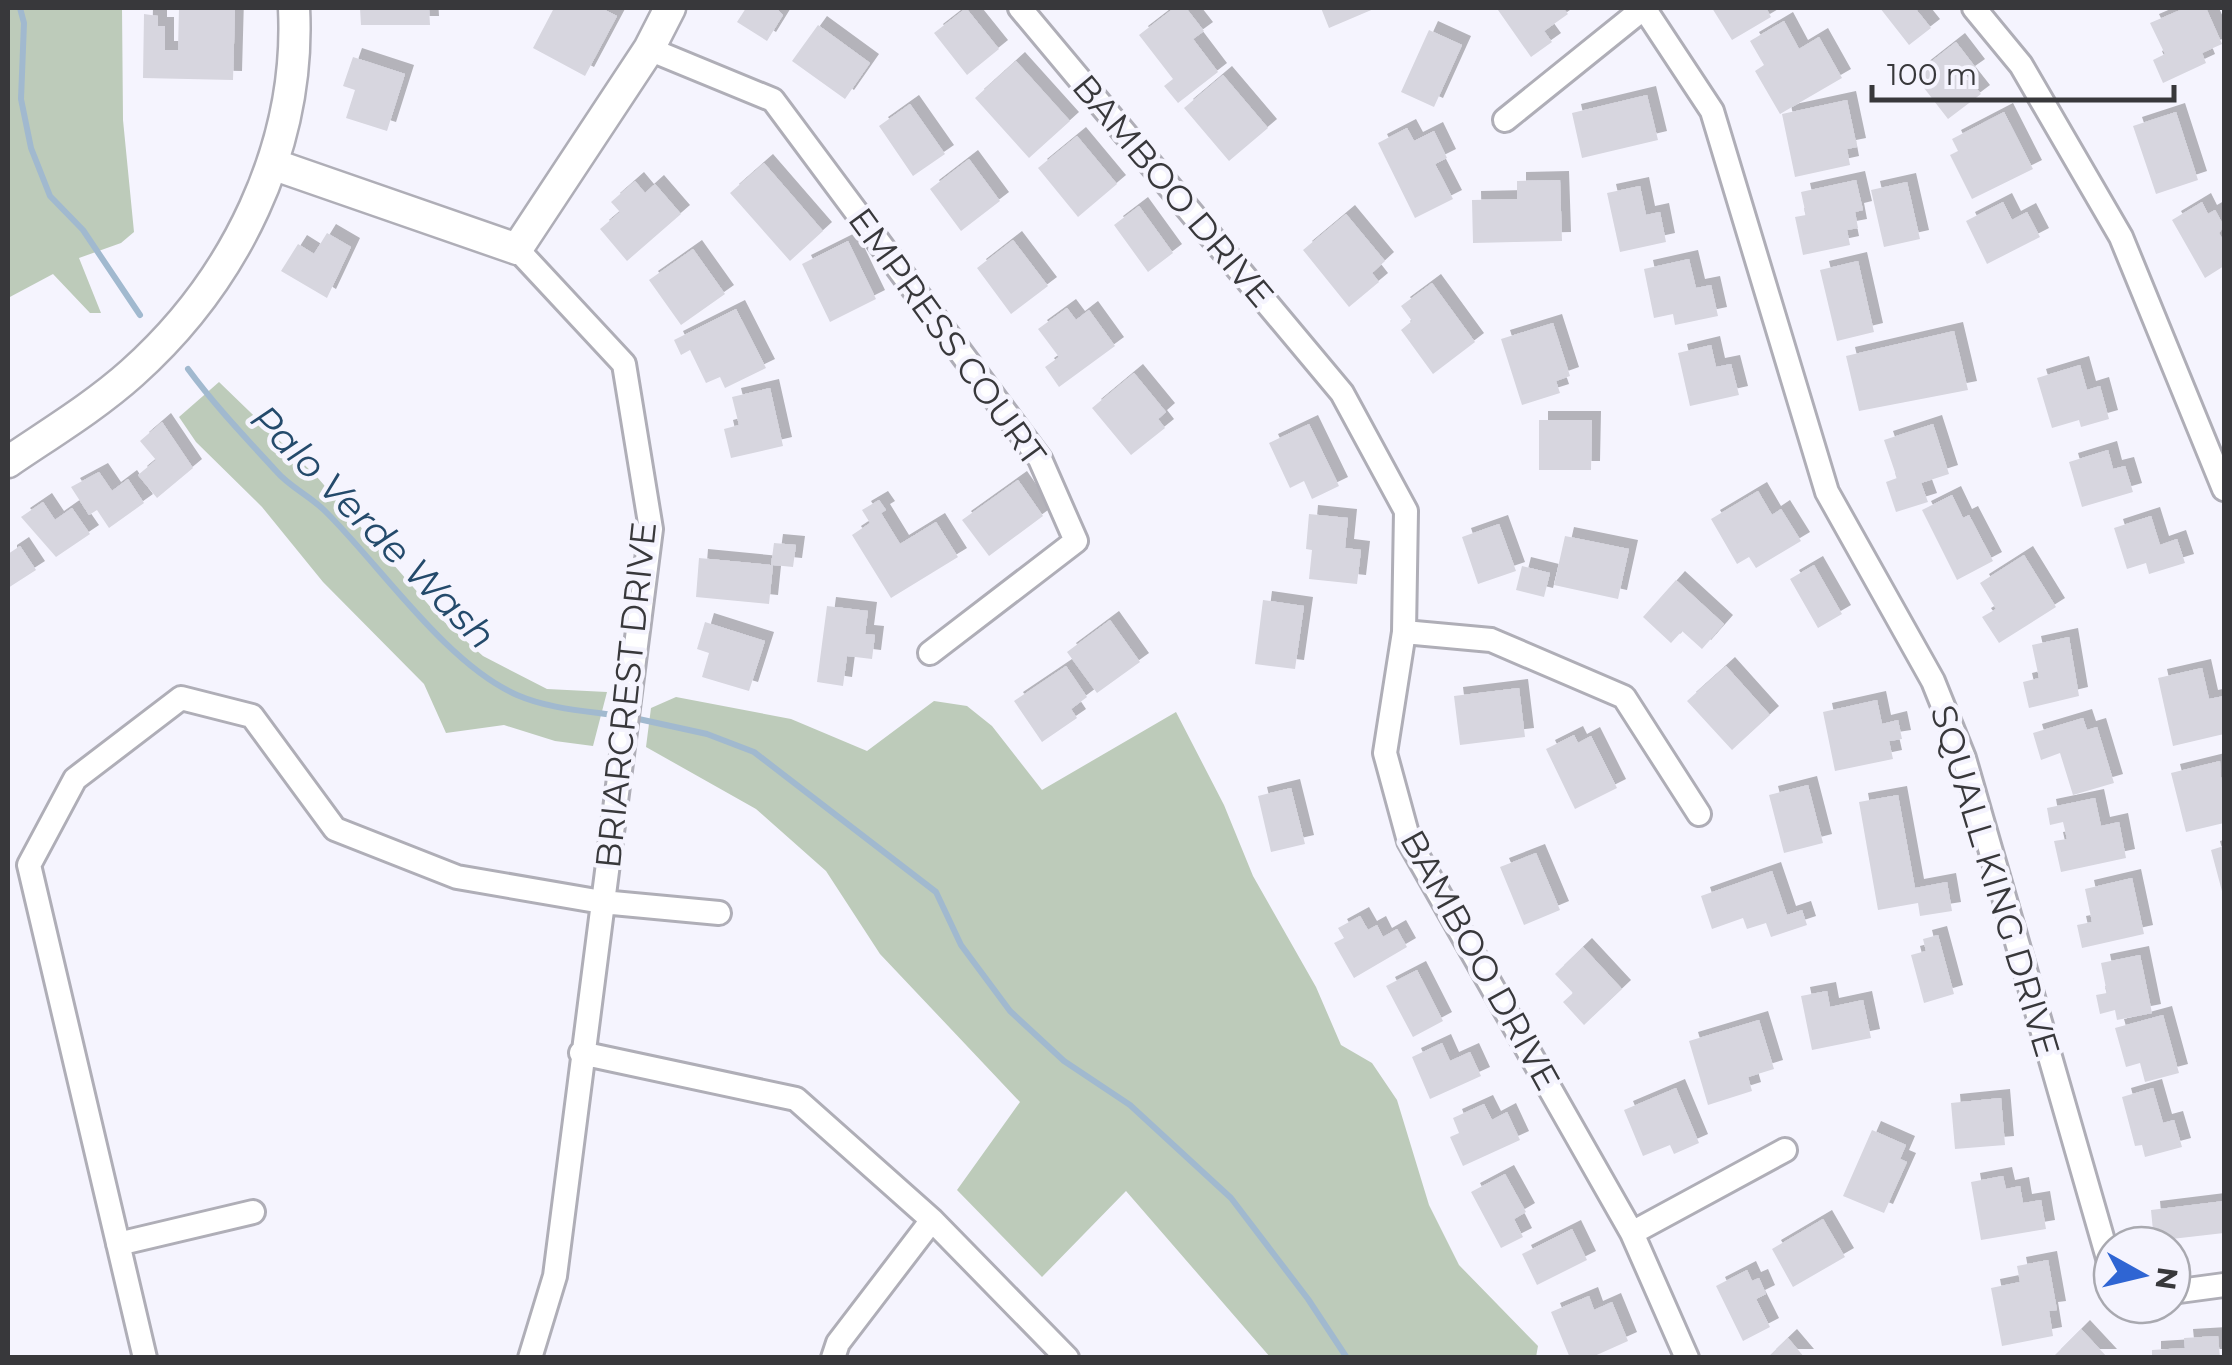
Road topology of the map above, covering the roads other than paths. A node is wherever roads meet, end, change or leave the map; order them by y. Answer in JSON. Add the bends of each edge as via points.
{"nodes":[{"id":1,"x":294,"y":8,"type":"edge"},
{"id":2,"x":670,"y":8,"type":"edge"},
{"id":3,"x":1020,"y":8,"type":"edge"},
{"id":4,"x":1644,"y":8,"type":"edge"},
{"id":5,"x":1974,"y":8,"type":"edge"},
{"id":6,"x":650,"y":48,"type":"junction"},
{"id":7,"x":1505,"y":120,"type":"dead end"},
{"id":8,"x":274,"y":165,"type":"junction"},
{"id":9,"x":517,"y":249,"type":"junction"},
{"id":10,"x":8,"y":462,"type":"edge"},
{"id":11,"x":2224,"y":489,"type":"edge"},
{"id":12,"x":1404,"y":632,"type":"junction"},
{"id":13,"x":930,"y":653,"type":"dead end"},
{"id":14,"x":1699,"y":814,"type":"dead end"},
{"id":15,"x":602,"y":902,"type":"junction"},
{"id":16,"x":719,"y":912,"type":"dead end"},
{"id":17,"x":581,"y":1053,"type":"junction"},
{"id":18,"x":1785,"y":1150,"type":"dead end"},
{"id":19,"x":253,"y":1212,"type":"dead end"},
{"id":20,"x":932,"y":1220,"type":"junction"},
{"id":21,"x":2098,"y":1225,"type":"edge"},
{"id":22,"x":1632,"y":1233,"type":"junction"},
{"id":23,"x":118,"y":1244,"type":"junction"},
{"id":24,"x":2224,"y":1286,"type":"edge"},
{"id":25,"x":2192,"y":1290,"type":"edge"},
{"id":26,"x":146,"y":1358,"type":"edge"},
{"id":27,"x":530,"y":1358,"type":"edge"},
{"id":28,"x":833,"y":1358,"type":"edge"},
{"id":29,"x":1067,"y":1358,"type":"edge"},
{"id":30,"x":1687,"y":1358,"type":"edge"}],
"edges":[{"from":1,"to":8,"type":"street"},
{"from":2,"to":6,"type":"street"},
{"from":3,"to":12,"type":"street","name":"BAMBOO DRIVE","via":[[1342,393],[1406,511]]},
{"from":4,"to":7,"type":"street"},
{"from":4,"to":21,"type":"street","name":"SQUALL KING DRIVE","via":[[1712,111],[1828,492],[1925,666],[1964,758]]},
{"from":5,"to":11,"type":"street","via":[[2021,65],[2121,236]]},
{"from":6,"to":9,"type":"street"},
{"from":6,"to":13,"type":"street","name":"EMPRESS COURT","via":[[773,100],[1040,460],[1076,541]]},
{"from":8,"to":9,"type":"street","name":"BRIARCREST DRIVE"},
{"from":8,"to":10,"type":"street","via":[[240,238],[187,314],[113,389]]},
{"from":9,"to":15,"type":"street","name":"BRIARCREST DRIVE","via":[[624,364],[651,529]]},
{"from":12,"to":14,"type":"street","via":[[1491,640],[1624,697]]},
{"from":12,"to":22,"type":"street","name":"BAMBOO DRIVE","via":[[1385,754],[1409,842]]},
{"from":15,"to":16,"type":"street","name":"BRIARCREST DRIVE"},
{"from":15,"to":17,"type":"street","name":"BRIARCREST DRIVE"},
{"from":15,"to":23,"type":"street","via":[[457,876],[335,829],[252,716],[181,698],[75,779],[29,864]]},
{"from":17,"to":20,"type":"street","via":[[796,1099]]},
{"from":17,"to":27,"type":"street","name":"BRIARCREST DRIVE","via":[[555,1276]]},
{"from":18,"to":22,"type":"street"},
{"from":19,"to":23,"type":"street"},
{"from":20,"to":28,"type":"street"},
{"from":20,"to":29,"type":"street"},
{"from":22,"to":30,"type":"street","name":"BAMBOO DRIVE"},
{"from":23,"to":26,"type":"street"},
{"from":24,"to":25,"type":"street"}]}
